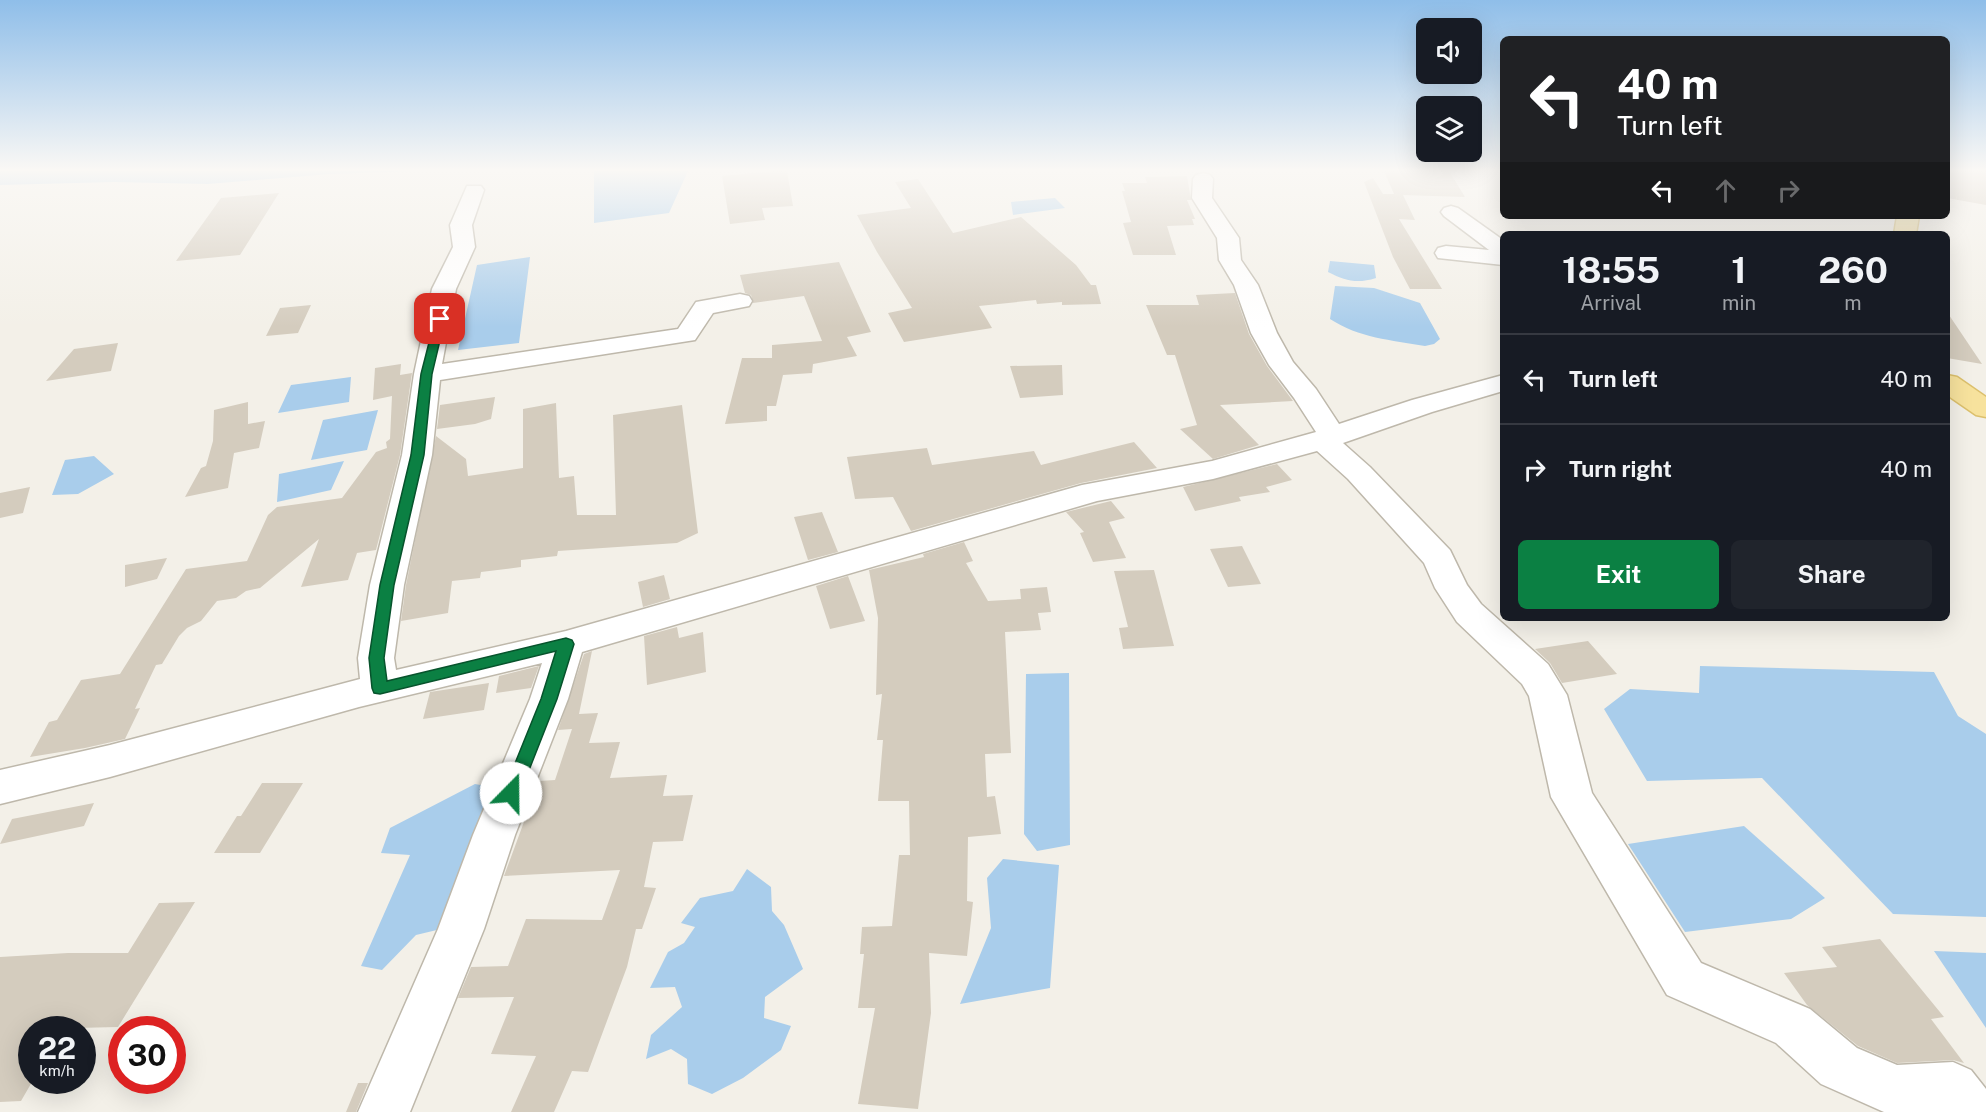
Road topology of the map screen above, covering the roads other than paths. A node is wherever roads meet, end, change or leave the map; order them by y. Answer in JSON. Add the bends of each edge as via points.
{"nodes":[{"id":1,"x":462,"y":223,"type":"edge"},
{"id":2,"x":1218,"y":223,"type":"edge"},
{"id":3,"x":1465,"y":223,"type":"edge"},
{"id":4,"x":1500,"y":247,"type":"edge"},
{"id":5,"x":1446,"y":253,"type":"dead end"},
{"id":6,"x":1500,"y":258,"type":"edge"},
{"id":7,"x":740,"y":301,"type":"dead end"},
{"id":8,"x":427,"y":374,"type":"junction"},
{"id":9,"x":1500,"y":384,"type":"edge"},
{"id":10,"x":1950,"y":385,"type":"edge"},
{"id":11,"x":1986,"y":409,"type":"edge"},
{"id":12,"x":1328,"y":439,"type":"junction"},
{"id":13,"x":566,"y":644,"type":"junction"},
{"id":14,"x":380,"y":688,"type":"junction"},
{"id":15,"x":0,"y":787,"type":"edge"},
{"id":16,"x":384,"y":1112,"type":"edge"},
{"id":17,"x":1971,"y":1112,"type":"edge"}],
"edges":[{"from":1,"to":8,"type":"street","via":[[464,247],[444,289]]},
{"from":2,"to":12,"type":"street","via":[[1228,238],[1230,260],[1246,285],[1264,333],[1282,365],[1306,394]]},
{"from":3,"to":4,"type":"street"},
{"from":5,"to":6,"type":"street"},
{"from":7,"to":8,"type":"street","via":[[705,307],[686,335]]},
{"from":8,"to":14,"type":"street","via":[[417,455],[389,575],[376,658]]},
{"from":9,"to":12,"type":"street"},
{"from":10,"to":11,"type":"main road"},
{"from":12,"to":13,"type":"street","via":[[1213,470],[1093,492]]},
{"from":12,"to":17,"type":"street","via":[[1438,558],[1469,613],[1535,674],[1548,695],[1572,797],[1684,980],[1793,1026],[1839,1066],[1896,1090],[1953,1088]]},
{"from":13,"to":14,"type":"street"},
{"from":13,"to":16,"type":"street","via":[[549,699],[460,929]]},
{"from":14,"to":15,"type":"street"}]}
